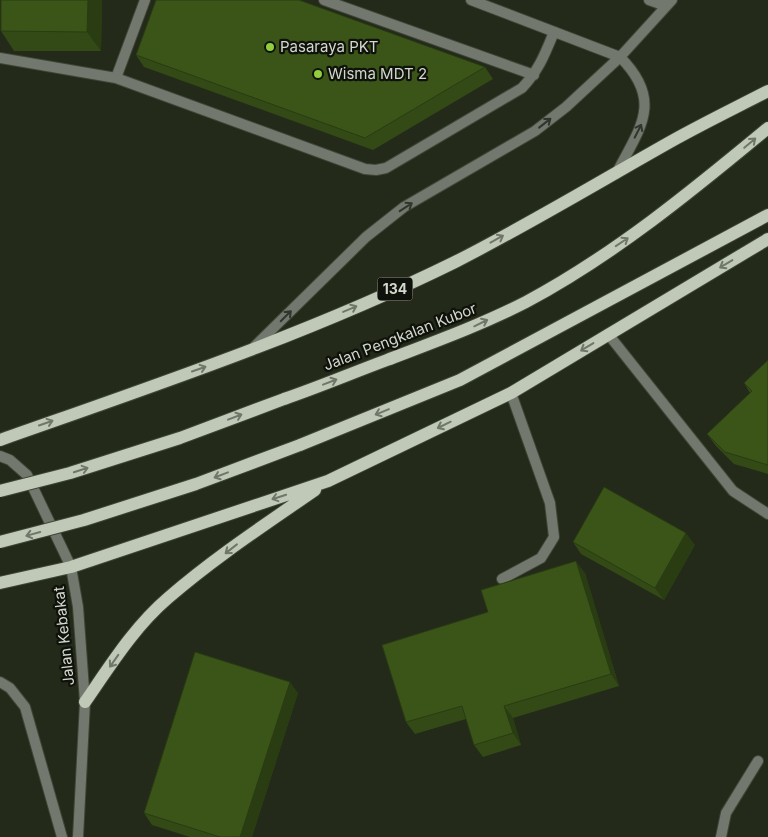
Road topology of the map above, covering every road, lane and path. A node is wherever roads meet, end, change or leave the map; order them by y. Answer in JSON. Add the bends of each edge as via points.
{"nodes":[{"id":1,"x":145,"y":0,"type":"edge"},
{"id":2,"x":324,"y":0,"type":"edge"},
{"id":3,"x":471,"y":0,"type":"edge"},
{"id":4,"x":649,"y":0,"type":"edge"},
{"id":5,"x":669,"y":3,"type":"edge"},
{"id":6,"x":554,"y":32,"type":"junction"},
{"id":7,"x":620,"y":57,"type":"junction"},
{"id":8,"x":0,"y":58,"type":"edge"},
{"id":9,"x":534,"y":75,"type":"junction"},
{"id":10,"x":116,"y":78,"type":"junction"},
{"id":11,"x":768,"y":90,"type":"edge"},
{"id":12,"x":768,"y":128,"type":"edge"},
{"id":13,"x":615,"y":174,"type":"junction"},
{"id":14,"x":768,"y":215,"type":"edge"},
{"id":15,"x":768,"y":239,"type":"edge"},
{"id":16,"x":608,"y":334,"type":"junction"},
{"id":17,"x":252,"y":350,"type":"junction"},
{"id":18,"x":511,"y":393,"type":"junction"},
{"id":19,"x":0,"y":440,"type":"edge"},
{"id":20,"x":0,"y":456,"type":"edge"},
{"id":21,"x":328,"y":481,"type":"junction"},
{"id":22,"x":0,"y":492,"type":"edge"},
{"id":23,"x":768,"y":514,"type":"edge"},
{"id":24,"x":0,"y":542,"type":"edge"},
{"id":25,"x":71,"y":567,"type":"junction"},
{"id":26,"x":502,"y":579,"type":"dead end"},
{"id":27,"x":0,"y":583,"type":"edge"},
{"id":28,"x":0,"y":682,"type":"edge"},
{"id":29,"x":85,"y":702,"type":"junction"},
{"id":30,"x":758,"y":761,"type":"dead end"},
{"id":31,"x":62,"y":837,"type":"edge"},
{"id":32,"x":78,"y":837,"type":"edge"},
{"id":33,"x":721,"y":837,"type":"edge"}],
"edges":[{"from":1,"to":10,"type":"street"},
{"from":2,"to":9,"type":"street"},
{"from":3,"to":6,"type":"street"},
{"from":4,"to":5,"type":"street"},
{"from":5,"to":7,"type":"street"},
{"from":6,"to":7,"type":"street"},
{"from":6,"to":9,"type":"street"},
{"from":13,"to":7,"type":"street","one_way":true,"via":[[642,125],[646,106],[642,86]]},
{"from":17,"to":7,"type":"street","one_way":true,"via":[[366,237],[404,207],[535,131]]},
{"from":8,"to":10,"type":"street"},
{"from":9,"to":10,"type":"street","via":[[522,88],[386,168],[370,170]]},
{"from":11,"to":13,"type":"main road","number":"134"},
{"from":22,"to":12,"type":"main road","name":"Jalan Pengkalan Kubor","one_way":true,"bridge":true,"via":[[180,438],[473,327],[578,271],[710,176]]},
{"from":17,"to":13,"type":"main road","number":"134","one_way":true,"via":[[455,262]]},
{"from":14,"to":24,"type":"main road","one_way":true,"bridge":true,"via":[[460,380],[196,484],[84,520]]},
{"from":15,"to":16,"type":"main road","one_way":true},
{"from":16,"to":18,"type":"main road","one_way":true},
{"from":16,"to":23,"type":"street","via":[[733,491]]},
{"from":19,"to":17,"type":"main road","number":"134","one_way":true},
{"from":18,"to":21,"type":"main road","one_way":true},
{"from":18,"to":26,"type":"street","via":[[550,503],[554,537],[541,558]]},
{"from":20,"to":25,"type":"street","name":"Jalan Kebakat","via":[[27,475]]},
{"from":21,"to":25,"type":"main road","one_way":true},
{"from":21,"to":29,"type":"main road","one_way":true,"via":[[241,541],[167,598],[131,637]]},
{"from":25,"to":27,"type":"main road"},
{"from":25,"to":29,"type":"street","name":"Jalan Kebakat","via":[[78,607]]},
{"from":28,"to":31,"type":"street","via":[[10,688],[24,707]]},
{"from":29,"to":32,"type":"street","name":"Jalan Kebakat"},
{"from":30,"to":33,"type":"street","via":[[726,813]]}]}
